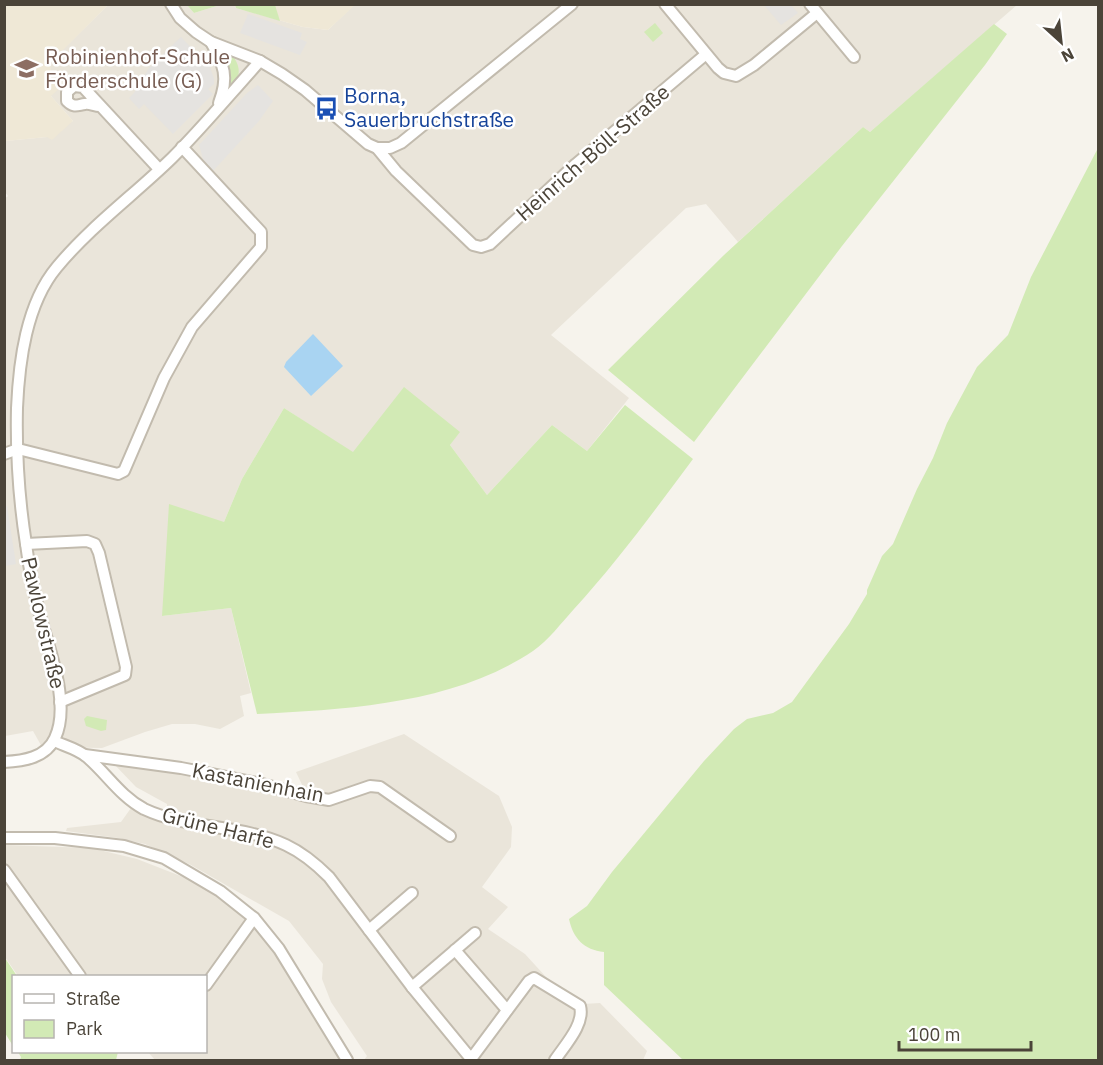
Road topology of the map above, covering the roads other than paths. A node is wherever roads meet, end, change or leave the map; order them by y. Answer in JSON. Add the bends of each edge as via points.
{"nodes":[{"id":1,"x":171,"y":4,"type":"edge"},
{"id":2,"x":573,"y":4,"type":"edge"},
{"id":3,"x":665,"y":4,"type":"edge"},
{"id":4,"x":814,"y":9,"type":"edge"},
{"id":5,"x":211,"y":42,"type":"junction"},
{"id":6,"x":705,"y":55,"type":"junction"},
{"id":7,"x":854,"y":57,"type":"dead end"},
{"id":8,"x":260,"y":61,"type":"junction"},
{"id":9,"x":99,"y":106,"type":"dead end"},
{"id":10,"x":217,"y":109,"type":"junction"},
{"id":11,"x":182,"y":147,"type":"junction"},
{"id":12,"x":377,"y":148,"type":"junction"},
{"id":13,"x":159,"y":169,"type":"junction"},
{"id":14,"x":18,"y":449,"type":"junction"},
{"id":15,"x":4,"y":454,"type":"edge"},
{"id":16,"x":26,"y":544,"type":"junction"},
{"id":17,"x":60,"y":702,"type":"junction"},
{"id":18,"x":54,"y":741,"type":"junction"},
{"id":19,"x":85,"y":755,"type":"junction"},
{"id":20,"x":4,"y":762,"type":"edge"},
{"id":21,"x":450,"y":836,"type":"dead end"},
{"id":22,"x":4,"y":838,"type":"edge"},
{"id":23,"x":4,"y":870,"type":"edge"},
{"id":24,"x":412,"y":894,"type":"dead end"},
{"id":25,"x":254,"y":918,"type":"junction"},
{"id":26,"x":369,"y":930,"type":"junction"},
{"id":27,"x":475,"y":933,"type":"dead end"},
{"id":28,"x":456,"y":950,"type":"junction"},
{"id":29,"x":79,"y":975,"type":"edge"},
{"id":30,"x":207,"y":984,"type":"edge"},
{"id":31,"x":412,"y":987,"type":"junction"},
{"id":32,"x":507,"y":1010,"type":"junction"},
{"id":33,"x":347,"y":1060,"type":"edge"},
{"id":34,"x":471,"y":1060,"type":"edge"},
{"id":35,"x":555,"y":1060,"type":"edge"}],
"edges":[{"from":1,"to":5,"type":"street","via":[[180,18]]},
{"from":2,"to":12,"type":"street","via":[[401,143]]},
{"from":3,"to":6,"type":"street"},
{"from":4,"to":6,"type":"street","via":[[754,65],[736,76],[724,73]]},
{"from":4,"to":7,"type":"street"},
{"from":5,"to":8,"type":"street"},
{"from":5,"to":10,"type":"street","via":[[226,77]]},
{"from":6,"to":12,"type":"street","name":"Heinrich-Böll-Straße","via":[[576,164],[490,244],[481,247],[473,245]]},
{"from":8,"to":10,"type":"street","name":"Pawlowstraße"},
{"from":8,"to":12,"type":"street","via":[[294,82]]},
{"from":9,"to":13,"type":"street"},
{"from":10,"to":11,"type":"street","name":"Pawlowstraße"},
{"from":11,"to":13,"type":"street","name":"Pawlowstraße"},
{"from":11,"to":14,"type":"street","via":[[261,232],[261,247],[192,327],[164,378],[124,471],[118,474]]},
{"from":13,"to":14,"type":"street","name":"Pawlowstraße","via":[[85,237],[56,268],[39,296],[20,370]]},
{"from":14,"to":15,"type":"street"},
{"from":14,"to":16,"type":"street","name":"Pawlowstraße"},
{"from":16,"to":17,"type":"street","name":"Pawlowstraße"},
{"from":16,"to":17,"type":"street","name":"Pawlowstraße","via":[[95,544],[126,667],[125,675]]},
{"from":17,"to":18,"type":"street","name":"Pawlowstraße"},
{"from":18,"to":19,"type":"street","name":"Grüne Harfe"},
{"from":18,"to":20,"type":"street","via":[[33,758]]},
{"from":19,"to":21,"type":"street","name":"Kastanienhain","via":[[181,768],[329,800],[370,786],[380,787]]},
{"from":19,"to":26,"type":"street","name":"Grüne Harfe","via":[[130,800],[152,812],[264,837],[300,852],[329,877]]},
{"from":22,"to":25,"type":"street","via":[[99,842],[145,851],[212,885]]},
{"from":23,"to":29,"type":"street"},
{"from":24,"to":26,"type":"street"},
{"from":25,"to":30,"type":"street"},
{"from":25,"to":33,"type":"street","via":[[279,949]]},
{"from":26,"to":31,"type":"street","name":"Grüne Harfe"},
{"from":27,"to":28,"type":"street"},
{"from":28,"to":31,"type":"street"},
{"from":28,"to":32,"type":"street"},
{"from":31,"to":34,"type":"street","name":"Grüne Harfe"},
{"from":32,"to":34,"type":"street","name":"Grüne Harfe"},
{"from":32,"to":35,"type":"street","name":"Grüne Harfe","via":[[534,978],[580,1006],[579,1023]]}]}
